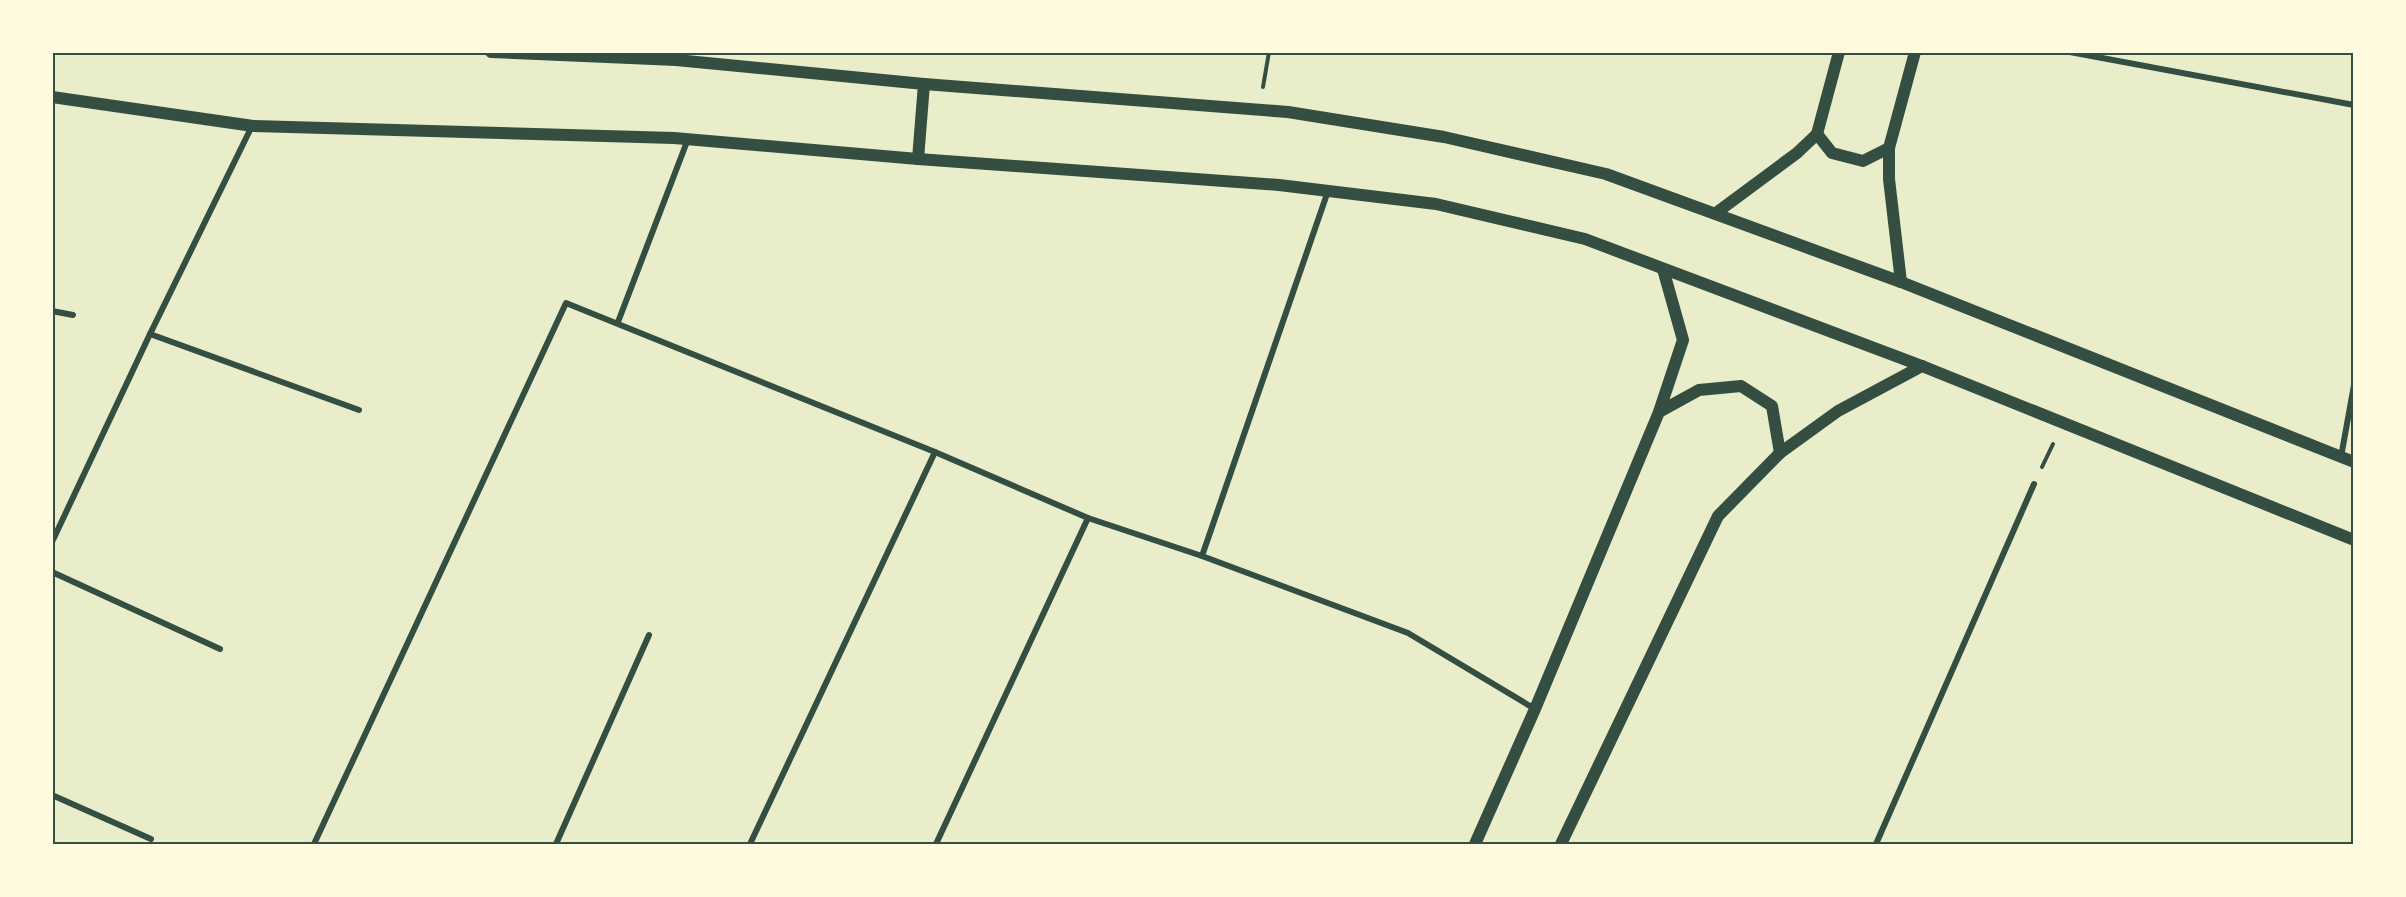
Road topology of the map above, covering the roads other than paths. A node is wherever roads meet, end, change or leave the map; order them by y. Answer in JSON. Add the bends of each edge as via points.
{"nodes":[{"id":1,"x":491,"y":52,"type":"edge"},
{"id":2,"x":1839,"y":52,"type":"edge"},
{"id":3,"x":1915,"y":52,"type":"edge"},
{"id":4,"x":2070,"y":52,"type":"edge"},
{"id":5,"x":924,"y":84,"type":"junction"},
{"id":6,"x":52,"y":97,"type":"edge"},
{"id":7,"x":2354,"y":105,"type":"edge"},
{"id":8,"x":253,"y":126,"type":"junction"},
{"id":9,"x":1817,"y":134,"type":"junction"},
{"id":10,"x":688,"y":139,"type":"junction"},
{"id":11,"x":1889,"y":148,"type":"junction"},
{"id":12,"x":918,"y":159,"type":"junction"},
{"id":13,"x":1328,"y":191,"type":"junction"},
{"id":14,"x":1716,"y":213,"type":"junction"},
{"id":15,"x":1663,"y":269,"type":"junction"},
{"id":16,"x":1901,"y":282,"type":"junction"},
{"id":17,"x":52,"y":311,"type":"edge"},
{"id":18,"x":73,"y":315,"type":"dead end"},
{"id":19,"x":618,"y":322,"type":"junction"},
{"id":20,"x":150,"y":334,"type":"junction"},
{"id":21,"x":1922,"y":366,"type":"junction"},
{"id":22,"x":2354,"y":385,"type":"edge"},
{"id":23,"x":359,"y":410,"type":"dead end"},
{"id":24,"x":1659,"y":412,"type":"junction"},
{"id":25,"x":935,"y":452,"type":"junction"},
{"id":26,"x":1780,"y":453,"type":"junction"},
{"id":27,"x":2341,"y":457,"type":"junction"},
{"id":28,"x":2354,"y":462,"type":"edge"},
{"id":29,"x":2034,"y":484,"type":"road end"},
{"id":30,"x":1088,"y":518,"type":"junction"},
{"id":31,"x":2354,"y":540,"type":"edge"},
{"id":32,"x":52,"y":542,"type":"edge"},
{"id":33,"x":1202,"y":556,"type":"junction"},
{"id":34,"x":52,"y":572,"type":"edge"},
{"id":35,"x":649,"y":635,"type":"dead end"},
{"id":36,"x":220,"y":649,"type":"dead end"},
{"id":37,"x":1535,"y":709,"type":"junction"},
{"id":38,"x":52,"y":795,"type":"edge"},
{"id":39,"x":150,"y":839,"type":"dead end"},
{"id":40,"x":314,"y":844,"type":"edge"},
{"id":41,"x":555,"y":844,"type":"edge"},
{"id":42,"x":750,"y":844,"type":"edge"},
{"id":43,"x":936,"y":844,"type":"edge"},
{"id":44,"x":1475,"y":844,"type":"edge"},
{"id":45,"x":1561,"y":844,"type":"edge"},
{"id":46,"x":1876,"y":844,"type":"edge"}],
"edges":[{"from":1,"to":5,"type":"main road","via":[[676,60]]},
{"from":2,"to":9,"type":"main road"},
{"from":3,"to":11,"type":"main road"},
{"from":4,"to":7,"type":"street"},
{"from":5,"to":12,"type":"main road"},
{"from":5,"to":14,"type":"main road","via":[[1288,112],[1444,137],[1606,174]]},
{"from":6,"to":8,"type":"main road"},
{"from":8,"to":10,"type":"main road"},
{"from":8,"to":20,"type":"street"},
{"from":9,"to":11,"type":"main road","via":[[1832,153],[1863,161]]},
{"from":9,"to":14,"type":"main road"},
{"from":10,"to":12,"type":"main road"},
{"from":10,"to":19,"type":"street"},
{"from":11,"to":16,"type":"main road"},
{"from":12,"to":13,"type":"main road"},
{"from":13,"to":15,"type":"main road","via":[[1436,204],[1585,239]]},
{"from":13,"to":33,"type":"street"},
{"from":14,"to":16,"type":"main road"},
{"from":15,"to":21,"type":"main road"},
{"from":15,"to":24,"type":"main road","via":[[1683,340]]},
{"from":16,"to":27,"type":"main road"},
{"from":17,"to":18,"type":"street"},
{"from":19,"to":25,"type":"street"},
{"from":19,"to":40,"type":"street","via":[[566,303]]},
{"from":20,"to":23,"type":"street"},
{"from":20,"to":32,"type":"street"},
{"from":21,"to":26,"type":"main road","via":[[1838,411]]},
{"from":21,"to":31,"type":"main road"},
{"from":22,"to":27,"type":"street"},
{"from":24,"to":26,"type":"main road","via":[[1699,390],[1741,386],[1772,405]]},
{"from":24,"to":37,"type":"main road"},
{"from":25,"to":30,"type":"street"},
{"from":25,"to":42,"type":"street"},
{"from":26,"to":45,"type":"main road","via":[[1718,516]]},
{"from":27,"to":28,"type":"main road"},
{"from":29,"to":46,"type":"street"},
{"from":30,"to":33,"type":"street"},
{"from":30,"to":43,"type":"street"},
{"from":33,"to":37,"type":"street","via":[[1408,633]]},
{"from":34,"to":36,"type":"street"},
{"from":35,"to":41,"type":"street"},
{"from":37,"to":44,"type":"main road"},
{"from":38,"to":39,"type":"street"}]}
